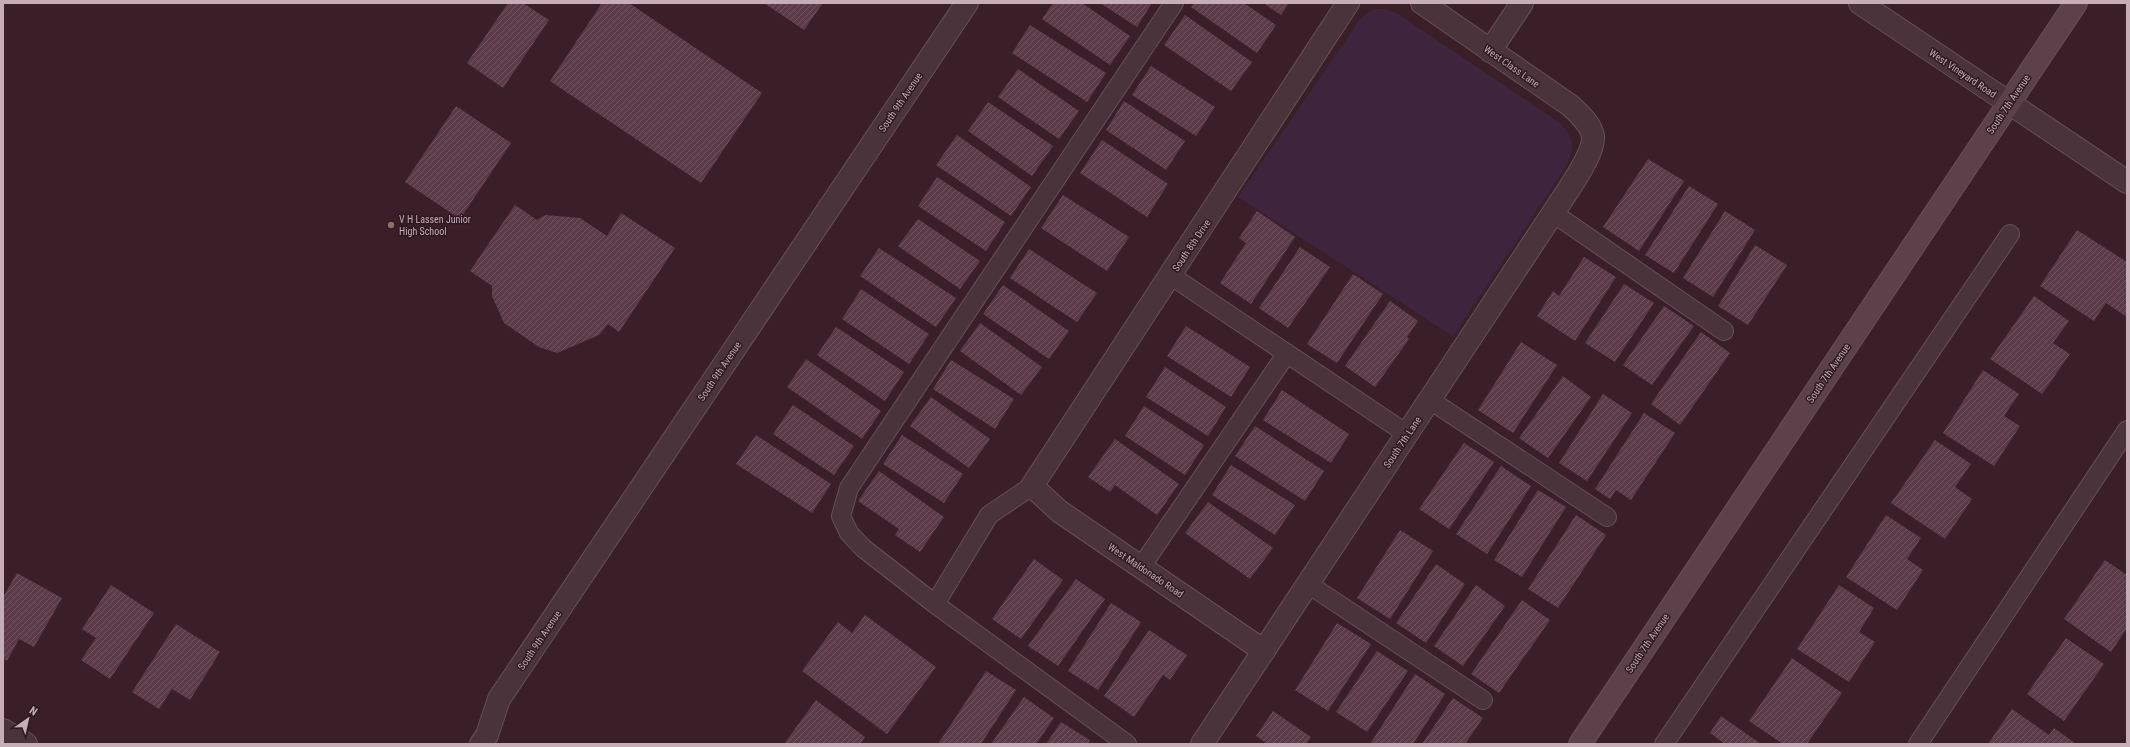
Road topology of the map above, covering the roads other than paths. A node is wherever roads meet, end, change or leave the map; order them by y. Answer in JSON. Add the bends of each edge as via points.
{"nodes":[{"id":1,"x":967,"y":3,"type":"edge"},
{"id":2,"x":1174,"y":3,"type":"edge"},
{"id":3,"x":1348,"y":3,"type":"edge"},
{"id":4,"x":1422,"y":3,"type":"edge"},
{"id":5,"x":1522,"y":3,"type":"edge"},
{"id":6,"x":1860,"y":3,"type":"edge"},
{"id":7,"x":2076,"y":3,"type":"edge"},
{"id":8,"x":1490,"y":51,"type":"junction"},
{"id":9,"x":2008,"y":104,"type":"junction"},
{"id":10,"x":1593,"y":136,"type":"joint"},
{"id":11,"x":2127,"y":182,"type":"edge"},
{"id":12,"x":1553,"y":213,"type":"junction"},
{"id":13,"x":2010,"y":234,"type":"dead end"},
{"id":14,"x":1170,"y":275,"type":"junction"},
{"id":15,"x":1724,"y":331,"type":"dead end"},
{"id":16,"x":1287,"y":353,"type":"junction"},
{"id":17,"x":1430,"y":400,"type":"junction"},
{"id":18,"x":2127,"y":430,"type":"edge"},
{"id":19,"x":1407,"y":434,"type":"junction"},
{"id":20,"x":1032,"y":486,"type":"junction"},
{"id":21,"x":1607,"y":517,"type":"dead end"},
{"id":22,"x":1142,"y":567,"type":"junction"},
{"id":23,"x":1308,"y":584,"type":"junction"},
{"id":24,"x":935,"y":604,"type":"junction"},
{"id":25,"x":1264,"y":651,"type":"junction"},
{"id":26,"x":1483,"y":700,"type":"dead end"},
{"id":27,"x":3,"y":730,"type":"edge"},
{"id":28,"x":26,"y":744,"type":"edge"},
{"id":29,"x":481,"y":744,"type":"edge"},
{"id":30,"x":1127,"y":744,"type":"edge"},
{"id":31,"x":1202,"y":744,"type":"edge"},
{"id":32,"x":1580,"y":744,"type":"edge"},
{"id":33,"x":1664,"y":744,"type":"edge"},
{"id":34,"x":1918,"y":744,"type":"edge"}],
"edges":[{"from":1,"to":29,"type":"street","name":"South 9th Avenue","via":[[499,699],[488,735]]},
{"from":2,"to":24,"type":"lane","via":[[849,488],[841,516],[849,533],[863,548]]},
{"from":3,"to":14,"type":"street","name":"South 8th Drive"},
{"from":4,"to":8,"type":"street","name":"West Class Lane"},
{"from":5,"to":8,"type":"street"},
{"from":6,"to":9,"type":"street","name":"West Vineyard Road"},
{"from":7,"to":9,"type":"main road","name":"South 7th Avenue"},
{"from":8,"to":10,"type":"street","name":"West Class Lane","via":[[1571,106],[1585,120]]},
{"from":9,"to":11,"type":"street","name":"West Vineyard Road"},
{"from":9,"to":32,"type":"main road","name":"South 7th Avenue"},
{"from":10,"to":12,"type":"street","name":"South 7th Lane","via":[[1585,163]]},
{"from":12,"to":15,"type":"lane"},
{"from":12,"to":17,"type":"street","name":"South 7th Lane"},
{"from":13,"to":33,"type":"lane"},
{"from":14,"to":16,"type":"lane"},
{"from":14,"to":20,"type":"street","name":"South 8th Drive"},
{"from":16,"to":19,"type":"lane"},
{"from":16,"to":22,"type":"lane"},
{"from":17,"to":19,"type":"street","name":"South 7th Lane"},
{"from":17,"to":21,"type":"lane"},
{"from":18,"to":34,"type":"lane"},
{"from":19,"to":23,"type":"street","name":"South 7th Lane"},
{"from":20,"to":22,"type":"street","name":"West Maldonado Road","via":[[1059,511]]},
{"from":20,"to":24,"type":"lane","via":[[989,515]]},
{"from":22,"to":25,"type":"street","name":"West Maldonado Road"},
{"from":23,"to":25,"type":"street","name":"South 7th Lane"},
{"from":23,"to":26,"type":"lane"},
{"from":24,"to":30,"type":"lane"},
{"from":25,"to":31,"type":"street","name":"South 7th Lane"},
{"from":27,"to":28,"type":"street"}]}
